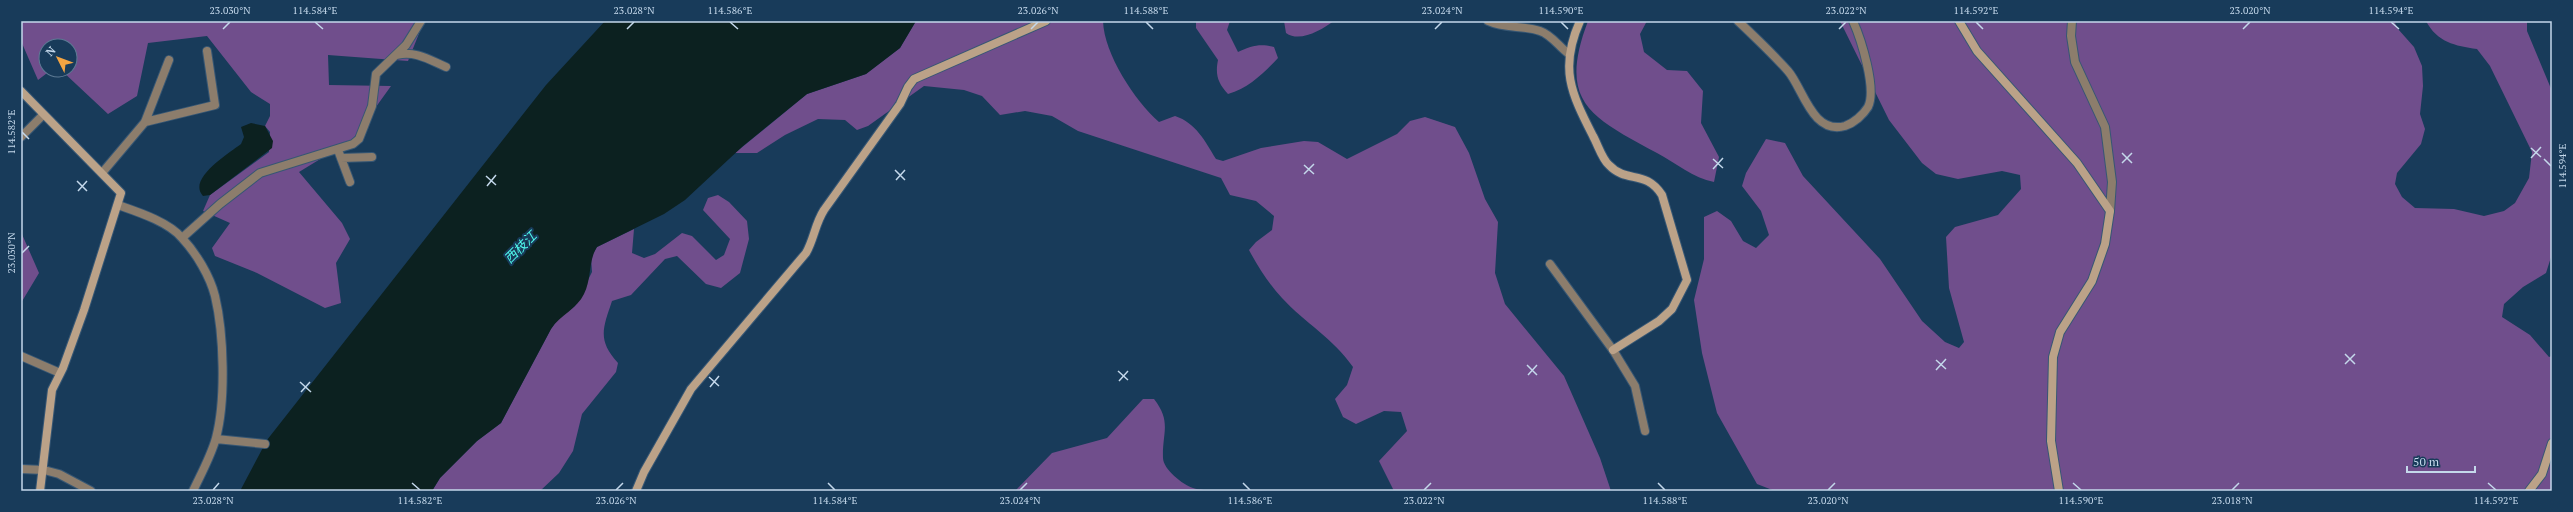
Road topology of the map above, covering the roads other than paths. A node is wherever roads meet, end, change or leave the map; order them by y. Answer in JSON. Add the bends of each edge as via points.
{"nodes":[{"id":1,"x":422,"y":21,"type":"edge"},
{"id":2,"x":1046,"y":21,"type":"edge"},
{"id":3,"x":1488,"y":21,"type":"edge"},
{"id":4,"x":1580,"y":21,"type":"edge"},
{"id":5,"x":1738,"y":21,"type":"edge"},
{"id":6,"x":1853,"y":21,"type":"edge"},
{"id":7,"x":1959,"y":21,"type":"edge"},
{"id":8,"x":2072,"y":21,"type":"edge"},
{"id":9,"x":207,"y":51,"type":"dead end"},
{"id":10,"x":1569,"y":54,"type":"junction"},
{"id":11,"x":396,"y":55,"type":"junction"},
{"id":12,"x":169,"y":60,"type":"dead end"},
{"id":13,"x":446,"y":67,"type":"dead end"},
{"id":14,"x":21,"y":91,"type":"edge"},
{"id":15,"x":43,"y":116,"type":"junction"},
{"id":16,"x":145,"y":122,"type":"junction"},
{"id":17,"x":21,"y":137,"type":"edge"},
{"id":18,"x":338,"y":150,"type":"junction"},
{"id":19,"x":372,"y":157,"type":"dead end"},
{"id":20,"x":341,"y":158,"type":"junction"},
{"id":21,"x":102,"y":173,"type":"junction"},
{"id":22,"x":350,"y":182,"type":"dead end"},
{"id":23,"x":118,"y":205,"type":"junction"},
{"id":24,"x":2110,"y":211,"type":"junction"},
{"id":25,"x":182,"y":238,"type":"junction"},
{"id":26,"x":1550,"y":264,"type":"dead end"},
{"id":27,"x":1613,"y":350,"type":"junction"},
{"id":28,"x":21,"y":356,"type":"edge"},
{"id":29,"x":60,"y":373,"type":"junction"},
{"id":30,"x":1645,"y":430,"type":"dead end"},
{"id":31,"x":216,"y":439,"type":"junction"},
{"id":32,"x":2552,"y":443,"type":"edge"},
{"id":33,"x":265,"y":444,"type":"dead end"},
{"id":34,"x":21,"y":469,"type":"edge"},
{"id":35,"x":44,"y":470,"type":"junction"},
{"id":36,"x":40,"y":491,"type":"edge"},
{"id":37,"x":91,"y":491,"type":"edge"},
{"id":38,"x":193,"y":491,"type":"edge"},
{"id":39,"x":636,"y":491,"type":"edge"},
{"id":40,"x":2059,"y":491,"type":"edge"},
{"id":41,"x":2530,"y":491,"type":"edge"}],
"edges":[{"from":1,"to":11,"type":"street"},
{"from":2,"to":39,"type":"street","via":[[914,79],[900,104],[824,210],[806,253],[691,389]]},
{"from":3,"to":10,"type":"street","via":[[1501,27],[1540,31],[1549,35]]},
{"from":4,"to":10,"type":"street","via":[[1570,43]]},
{"from":5,"to":6,"type":"street","via":[[1789,72],[1811,111],[1828,124],[1842,126],[1855,121],[1862,114],[1868,106],[1871,93]]},
{"from":7,"to":24,"type":"street","via":[[1977,52],[2077,163]]},
{"from":8,"to":24,"type":"street","via":[[2071,36],[2075,62],[2105,127],[2112,182]]},
{"from":9,"to":16,"type":"street","via":[[215,105]]},
{"from":10,"to":27,"type":"street","via":[[1572,92],[1608,165],[1621,175],[1647,179],[1662,195],[1688,280],[1672,309],[1664,317]]},
{"from":11,"to":13,"type":"street","via":[[405,52],[414,54]]},
{"from":11,"to":18,"type":"street","via":[[376,74],[372,106],[359,139]]},
{"from":12,"to":16,"type":"street"},
{"from":14,"to":15,"type":"street"},
{"from":15,"to":17,"type":"street"},
{"from":15,"to":21,"type":"street"},
{"from":16,"to":21,"type":"street"},
{"from":18,"to":20,"type":"street"},
{"from":18,"to":25,"type":"street","via":[[260,173]]},
{"from":19,"to":20,"type":"street"},
{"from":20,"to":22,"type":"street"},
{"from":21,"to":23,"type":"street","via":[[121,193]]},
{"from":23,"to":25,"type":"street","via":[[167,225]]},
{"from":23,"to":29,"type":"street","via":[[84,310]]},
{"from":24,"to":40,"type":"street","via":[[2105,244],[2092,281],[2060,332],[2053,357],[2050,441]]},
{"from":25,"to":31,"type":"street","via":[[207,274],[215,296],[222,363]]},
{"from":26,"to":27,"type":"street"},
{"from":27,"to":30,"type":"street","via":[[1635,386]]},
{"from":28,"to":29,"type":"street"},
{"from":29,"to":35,"type":"street","via":[[52,390]]},
{"from":31,"to":33,"type":"street"},
{"from":31,"to":38,"type":"street"},
{"from":32,"to":41,"type":"street","via":[[2542,474]]},
{"from":34,"to":35,"type":"street"},
{"from":35,"to":36,"type":"street"},
{"from":35,"to":37,"type":"street","via":[[59,474]]}]}
